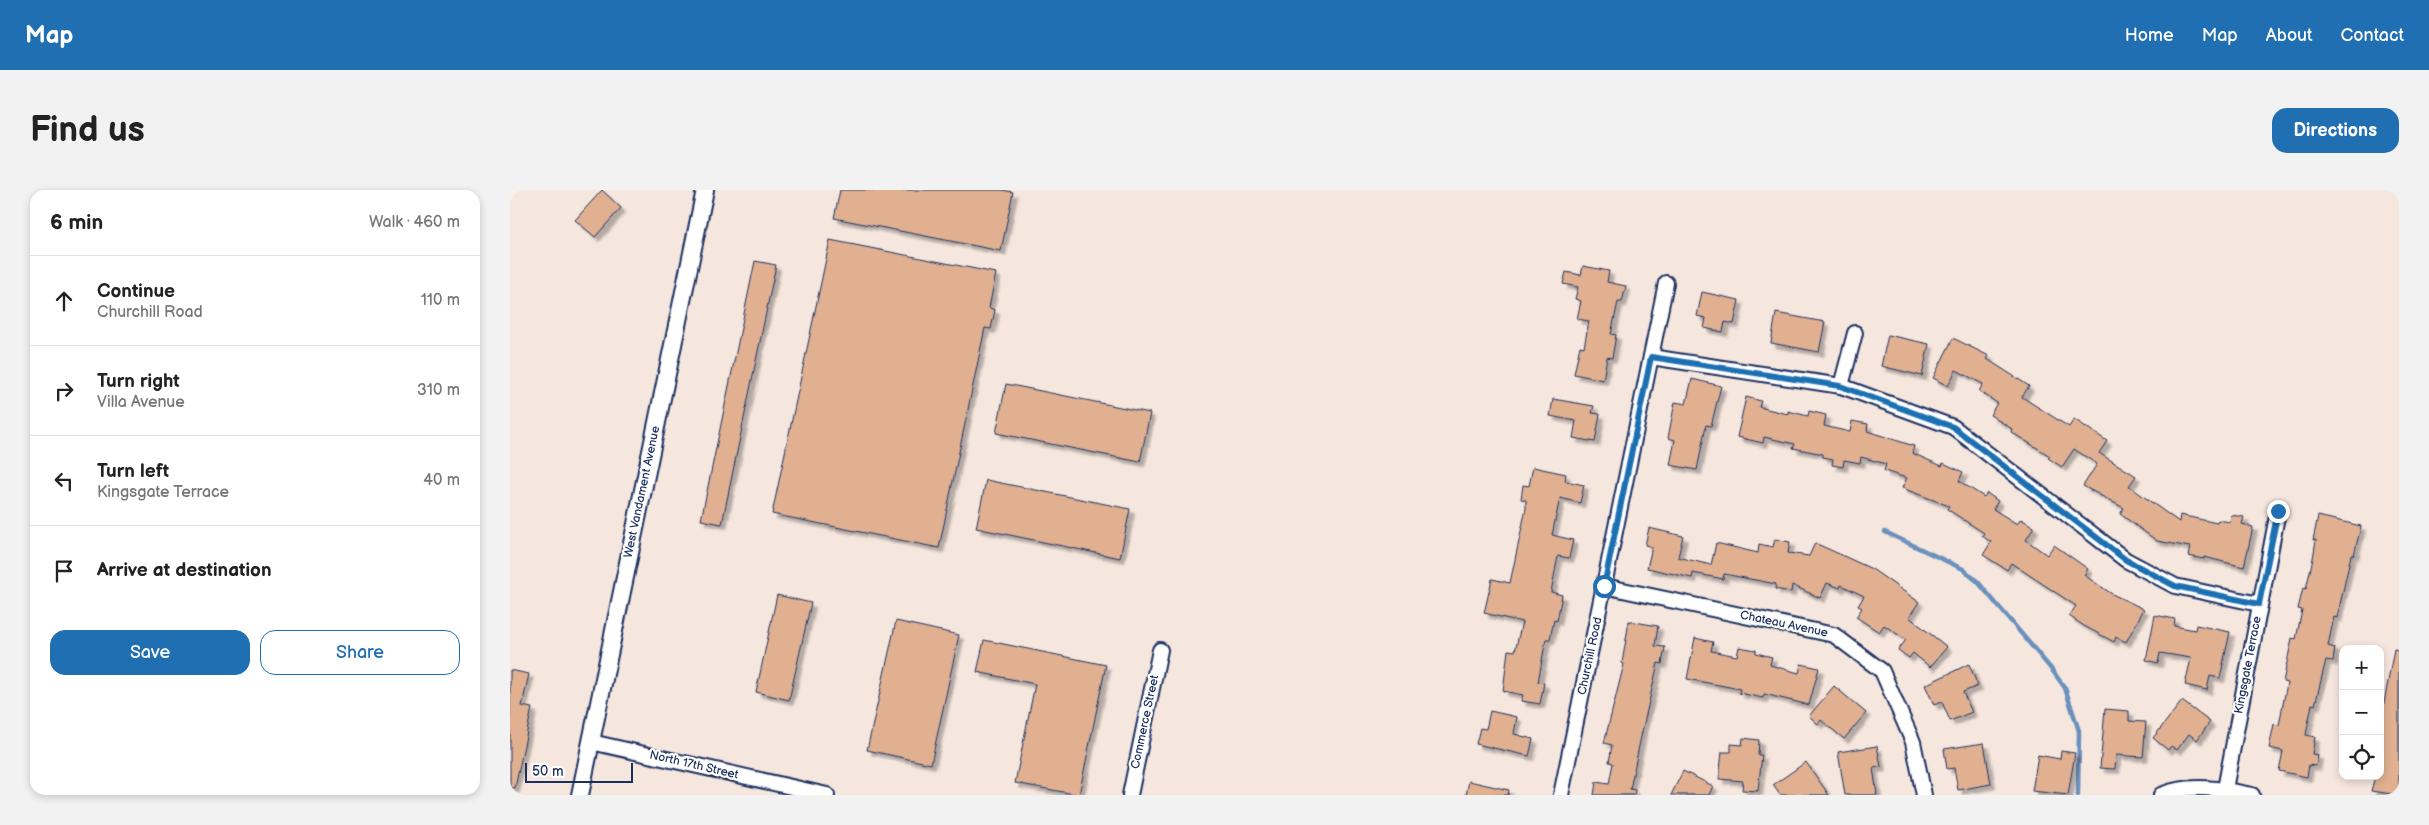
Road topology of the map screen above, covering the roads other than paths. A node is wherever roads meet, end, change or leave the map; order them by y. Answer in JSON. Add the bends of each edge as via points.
{"nodes":[{"id":1,"x":705,"y":190,"type":"edge"},
{"id":2,"x":1666,"y":283,"type":"dead end"},
{"id":3,"x":1855,"y":333,"type":"dead end"},
{"id":4,"x":1651,"y":357,"type":"junction"},
{"id":5,"x":1840,"y":386,"type":"junction"},
{"id":6,"x":2278,"y":511,"type":"dead end"},
{"id":7,"x":1604,"y":586,"type":"junction"},
{"id":8,"x":2259,"y":604,"type":"junction"},
{"id":9,"x":1160,"y":650,"type":"dead end"},
{"id":10,"x":590,"y":742,"type":"junction"},
{"id":11,"x":2225,"y":789,"type":"junction"},
{"id":12,"x":580,"y":795,"type":"edge"},
{"id":13,"x":827,"y":795,"type":"edge"},
{"id":14,"x":1130,"y":795,"type":"edge"},
{"id":15,"x":1561,"y":795,"type":"edge"},
{"id":16,"x":1924,"y":795,"type":"edge"},
{"id":17,"x":2162,"y":795,"type":"edge"},
{"id":18,"x":2252,"y":795,"type":"edge"}],
"edges":[{"from":1,"to":10,"type":"street","name":"West Vandament Avenue"},
{"from":2,"to":4,"type":"street","name":"Churchill Road"},
{"from":3,"to":5,"type":"street"},
{"from":4,"to":5,"type":"street"},
{"from":4,"to":7,"type":"street","name":"Churchill Road"},
{"from":5,"to":8,"type":"street","via":[[1953,427],[2126,560],[2175,586]]},
{"from":6,"to":8,"type":"street","name":"Kingsgate Terrace"},
{"from":7,"to":15,"type":"street","name":"Churchill Road"},
{"from":7,"to":16,"type":"street","name":"Chateau Avenue","via":[[1834,635],[1882,671],[1914,742]]},
{"from":8,"to":11,"type":"street","name":"Kingsgate Terrace"},
{"from":9,"to":14,"type":"street","name":"Commerce Street"},
{"from":10,"to":12,"type":"street","name":"West Vandament Avenue"},
{"from":10,"to":13,"type":"street","name":"North 17th Street"},
{"from":11,"to":17,"type":"street","via":[[2174,789]]},
{"from":11,"to":18,"type":"street"}]}
